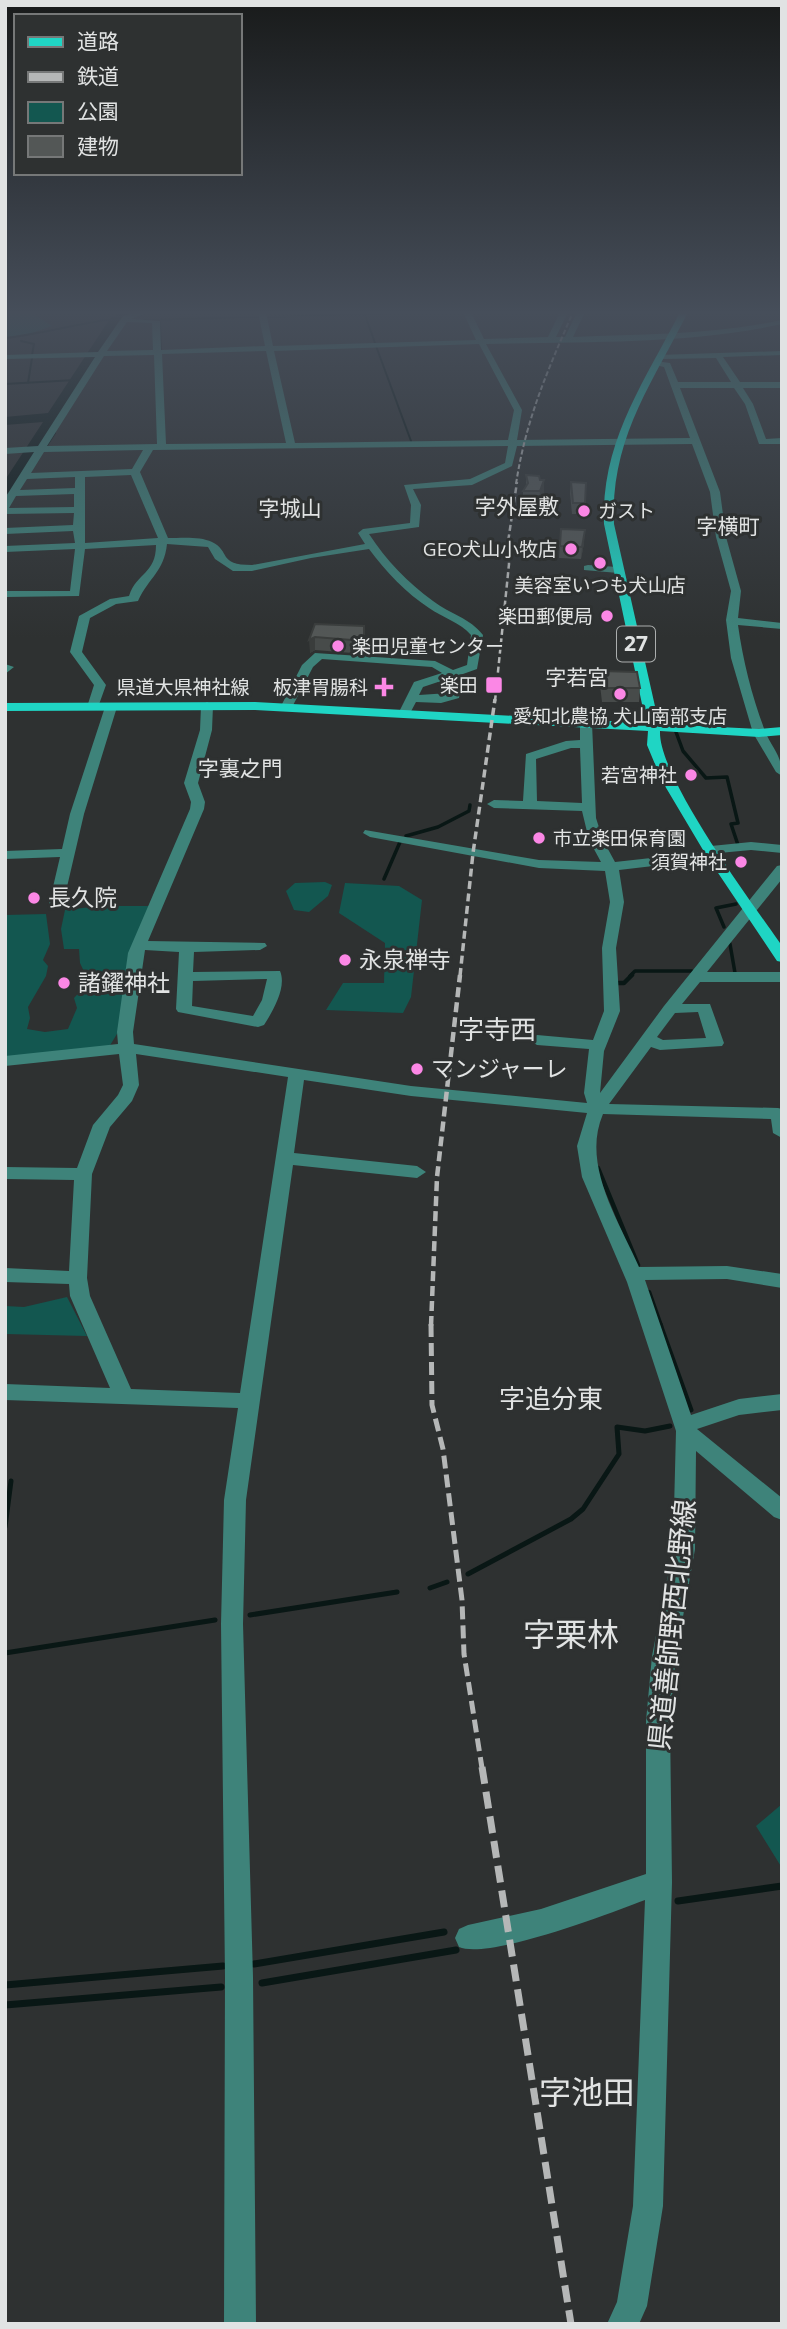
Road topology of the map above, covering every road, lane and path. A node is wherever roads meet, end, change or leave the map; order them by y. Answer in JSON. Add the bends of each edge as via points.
{"nodes":[{"id":1,"x":60,"y":421,"type":"edge"},
{"id":2,"x":161,"y":421,"type":"edge"},
{"id":3,"x":286,"y":421,"type":"edge"},
{"id":4,"x":516,"y":421,"type":"edge"},
{"id":5,"x":628,"y":421,"type":"edge"},
{"id":6,"x":688,"y":421,"type":"edge"},
{"id":7,"x":755,"y":421,"type":"edge"},
{"id":8,"x":697,"y":441,"type":"junction"},
{"id":9,"x":782,"y":441,"type":"edge"},
{"id":10,"x":619,"y":443,"type":"junction"},
{"id":11,"x":513,"y":444,"type":"junction"},
{"id":12,"x":291,"y":447,"type":"junction"},
{"id":13,"x":149,"y":448,"type":"junction"},
{"id":14,"x":162,"y":448,"type":"junction"},
{"id":15,"x":42,"y":450,"type":"junction"},
{"id":16,"x":5,"y":451,"type":"edge"},
{"id":17,"x":135,"y":472,"type":"junction"},
{"id":18,"x":80,"y":475,"type":"junction"},
{"id":19,"x":23,"y":476,"type":"junction"},
{"id":20,"x":79,"y":491,"type":"junction"},
{"id":21,"x":13,"y":493,"type":"junction"},
{"id":22,"x":5,"y":509,"type":"edge"},
{"id":23,"x":80,"y":509,"type":"junction"},
{"id":24,"x":78,"y":528,"type":"junction"},
{"id":25,"x":5,"y":531,"type":"edge"},
{"id":26,"x":164,"y":541,"type":"junction"},
{"id":27,"x":80,"y":546,"type":"junction"},
{"id":28,"x":372,"y":546,"type":"junction"},
{"id":29,"x":5,"y":549,"type":"edge"},
{"id":30,"x":588,"y":568,"type":"dead end"},
{"id":31,"x":618,"y":570,"type":"junction"},
{"id":32,"x":5,"y":594,"type":"edge"},
{"id":33,"x":732,"y":620,"type":"junction"},
{"id":34,"x":782,"y":626,"type":"edge"},
{"id":35,"x":454,"y":675,"type":"junction"},
{"id":36,"x":438,"y":678,"type":"junction"},
{"id":37,"x":411,"y":698,"type":"junction"},
{"id":38,"x":208,"y":706,"type":"junction"},
{"id":39,"x":93,"y":707,"type":"junction"},
{"id":40,"x":111,"y":707,"type":"junction"},
{"id":41,"x":5,"y":708,"type":"edge"},
{"id":42,"x":286,"y":708,"type":"junction"},
{"id":43,"x":404,"y":714,"type":"junction"},
{"id":44,"x":586,"y":723,"type":"junction"},
{"id":45,"x":654,"y":726,"type":"junction"},
{"id":46,"x":782,"y":731,"type":"edge"},
{"id":47,"x":759,"y":733,"type":"junction"},
{"id":48,"x":584,"y":744,"type":"junction"},
{"id":49,"x":782,"y":772,"type":"edge"},
{"id":50,"x":494,"y":804,"type":"dead end"},
{"id":51,"x":530,"y":805,"type":"junction"},
{"id":52,"x":589,"y":807,"type":"junction"},
{"id":53,"x":370,"y":833,"type":"dead end"},
{"id":54,"x":782,"y":849,"type":"edge"},
{"id":55,"x":68,"y":853,"type":"junction"},
{"id":56,"x":712,"y":853,"type":"junction"},
{"id":57,"x":5,"y":855,"type":"edge"},
{"id":58,"x":611,"y":867,"type":"junction"},
{"id":59,"x":782,"y":869,"type":"edge"},
{"id":60,"x":56,"y":904,"type":"dead end"},
{"id":61,"x":750,"y":908,"type":"junction"},
{"id":62,"x":139,"y":946,"type":"junction"},
{"id":63,"x":260,"y":946,"type":"dead end"},
{"id":64,"x":187,"y":947,"type":"junction"},
{"id":65,"x":782,"y":958,"type":"edge"},
{"id":66,"x":185,"y":977,"type":"junction"},
{"id":67,"x":695,"y":977,"type":"junction"},
{"id":68,"x":782,"y":977,"type":"edge"},
{"id":69,"x":670,"y":1009,"type":"junction"},
{"id":70,"x":648,"y":1039,"type":"junction"},
{"id":71,"x":537,"y":1040,"type":"dead end"},
{"id":72,"x":599,"y":1045,"type":"junction"},
{"id":73,"x":127,"y":1048,"type":"junction"},
{"id":74,"x":5,"y":1061,"type":"edge"},
{"id":75,"x":297,"y":1074,"type":"junction"},
{"id":76,"x":597,"y":1109,"type":"junction"},
{"id":77,"x":780,"y":1114,"type":"edge"},
{"id":78,"x":782,"y":1133,"type":"edge"},
{"id":79,"x":283,"y":1158,"type":"junction"},
{"id":80,"x":417,"y":1172,"type":"dead end"},
{"id":81,"x":5,"y":1173,"type":"edge"},
{"id":82,"x":83,"y":1174,"type":"junction"},
{"id":83,"x":633,"y":1274,"type":"junction"},
{"id":84,"x":5,"y":1275,"type":"edge"},
{"id":85,"x":78,"y":1278,"type":"junction"},
{"id":86,"x":782,"y":1281,"type":"edge"},
{"id":87,"x":5,"y":1392,"type":"edge"},
{"id":88,"x":124,"y":1397,"type":"junction"},
{"id":89,"x":248,"y":1401,"type":"junction"},
{"id":90,"x":782,"y":1402,"type":"edge"},
{"id":91,"x":685,"y":1428,"type":"junction"},
{"id":92,"x":782,"y":1511,"type":"edge"},
{"id":93,"x":659,"y":1882,"type":"junction"},
{"id":94,"x":468,"y":1938,"type":"dead end"},
{"id":95,"x":240,"y":2324,"type":"edge"},
{"id":96,"x":622,"y":2324,"type":"edge"}],
"edges":[{"from":1,"to":15,"type":"street"},
{"from":2,"to":14,"type":"street"},
{"from":3,"to":12,"type":"street"},
{"from":4,"to":11,"type":"street"},
{"from":5,"to":10,"type":"main road","number":"27"},
{"from":6,"to":8,"type":"street"},
{"from":7,"to":9,"type":"street","via":[[762,442]]},
{"from":8,"to":10,"type":"street"},
{"from":8,"to":33,"type":"street","via":[[715,492],[721,537],[732,570],[736,591]]},
{"from":10,"to":11,"type":"street"},
{"from":10,"to":31,"type":"main road","number":"27","via":[[606,503]]},
{"from":11,"to":12,"type":"street"},
{"from":11,"to":28,"type":"street","via":[[508,467],[477,481],[407,488],[416,505],[415,525],[363,533]]},
{"from":12,"to":14,"type":"street"},
{"from":13,"to":14,"type":"street"},
{"from":13,"to":15,"type":"street"},
{"from":13,"to":17,"type":"street"},
{"from":15,"to":16,"type":"street"},
{"from":15,"to":19,"type":"street"},
{"from":17,"to":18,"type":"street"},
{"from":17,"to":26,"type":"street"},
{"from":18,"to":19,"type":"street"},
{"from":18,"to":20,"type":"street"},
{"from":19,"to":21,"type":"street"},
{"from":20,"to":21,"type":"street"},
{"from":20,"to":23,"type":"street"},
{"from":21,"to":22,"type":"street"},
{"from":22,"to":23,"type":"street"},
{"from":23,"to":24,"type":"street"},
{"from":24,"to":25,"type":"street"},
{"from":24,"to":27,"type":"street"},
{"from":26,"to":27,"type":"street"},
{"from":26,"to":28,"type":"street","via":[[210,543],[233,568]]},
{"from":26,"to":39,"type":"street","via":[[161,564],[143,580],[134,600],[114,601],[85,616],[76,652],[100,685]]},
{"from":27,"to":29,"type":"street"},
{"from":27,"to":32,"type":"street","via":[[75,594]]},
{"from":28,"to":35,"type":"street","via":[[419,596],[475,632],[472,667]]},
{"from":30,"to":31,"type":"street"},
{"from":31,"to":45,"type":"main road","number":"27"},
{"from":33,"to":34,"type":"street"},
{"from":33,"to":47,"type":"street","via":[[737,658]]},
{"from":35,"to":36,"type":"street"},
{"from":35,"to":42,"type":"street","via":[[440,665],[422,662],[319,655],[308,665]]},
{"from":36,"to":37,"type":"street","via":[[418,685]]},
{"from":36,"to":37,"type":"street","via":[[455,686],[455,695]]},
{"from":37,"to":43,"type":"street"},
{"from":38,"to":40,"type":"main road","name":"県道大県神社線"},
{"from":38,"to":42,"type":"main road","name":"県道大県神社線"},
{"from":38,"to":62,"type":"street","via":[[191,783],[197,809]]},
{"from":39,"to":40,"type":"main road","name":"県道大県神社線"},
{"from":39,"to":41,"type":"main road","name":"県道大県神社線"},
{"from":40,"to":55,"type":"street"},
{"from":42,"to":43,"type":"main road","name":"県道大県神社線"},
{"from":43,"to":44,"type":"main road","name":"県道大県神社線"},
{"from":44,"to":45,"type":"main road","name":"県道大県神社線"},
{"from":44,"to":48,"type":"street"},
{"from":45,"to":47,"type":"main road","name":"県道大県神社線"},
{"from":45,"to":56,"type":"main road","number":"27","via":[[653,745],[668,780]]},
{"from":46,"to":47,"type":"main road","name":"県道大県神社線"},
{"from":47,"to":49,"type":"street"},
{"from":48,"to":51,"type":"street","via":[[530,757]]},
{"from":48,"to":52,"type":"street"},
{"from":50,"to":51,"type":"street"},
{"from":51,"to":52,"type":"street"},
{"from":52,"to":58,"type":"street","via":[[596,840]]},
{"from":53,"to":58,"type":"street","via":[[515,861]]},
{"from":54,"to":56,"type":"street","via":[[751,846]]},
{"from":55,"to":57,"type":"street"},
{"from":55,"to":60,"type":"street"},
{"from":56,"to":58,"type":"street"},
{"from":56,"to":61,"type":"main road","number":"27"},
{"from":58,"to":72,"type":"street","via":[[617,902],[609,948],[612,1004]]},
{"from":59,"to":61,"type":"street","name":"県道善師野西北野線"},
{"from":61,"to":65,"type":"main road","number":"27"},
{"from":61,"to":67,"type":"street","name":"県道善師野西北野線"},
{"from":62,"to":64,"type":"street"},
{"from":62,"to":73,"type":"street","via":[[125,1032]]},
{"from":63,"to":64,"type":"street"},
{"from":64,"to":66,"type":"street"},
{"from":66,"to":66,"type":"street","via":[[184,1009],[258,1022],[270,1000],[275,974]]},
{"from":67,"to":68,"type":"street"},
{"from":67,"to":69,"type":"street","name":"県道善師野西北野線"},
{"from":69,"to":70,"type":"street","name":"県道善師野西北野線"},
{"from":69,"to":70,"type":"street","via":[[704,1007],[716,1042],[660,1045]]},
{"from":70,"to":76,"type":"street","name":"県道善師野西北野線"},
{"from":71,"to":72,"type":"street"},
{"from":72,"to":76,"type":"street","via":[[592,1093]]},
{"from":73,"to":74,"type":"street"},
{"from":73,"to":75,"type":"street"},
{"from":73,"to":82,"type":"street","via":[[129,1090],[102,1125]]},
{"from":75,"to":76,"type":"street","via":[[411,1091]]},
{"from":75,"to":79,"type":"street"},
{"from":76,"to":77,"type":"street"},
{"from":76,"to":83,"type":"street","name":"県道善師野西北野線","via":[[586,1146],[591,1177]]},
{"from":77,"to":78,"type":"street"},
{"from":79,"to":80,"type":"street"},
{"from":79,"to":89,"type":"street"},
{"from":81,"to":82,"type":"street"},
{"from":82,"to":85,"type":"street"},
{"from":83,"to":86,"type":"street","via":[[689,1272]]},
{"from":83,"to":91,"type":"street","name":"県道善師野西北野線"},
{"from":84,"to":85,"type":"street"},
{"from":85,"to":88,"type":"street","via":[[80,1296]]},
{"from":87,"to":88,"type":"street"},
{"from":88,"to":89,"type":"street"},
{"from":89,"to":95,"type":"street","via":[[235,1500],[232,1624]]},
{"from":90,"to":91,"type":"street","via":[[739,1407]]},
{"from":91,"to":92,"type":"street"},
{"from":91,"to":93,"type":"street","name":"県道善師野西北野線","via":[[684,1549],[664,1656],[658,1721]]},
{"from":93,"to":94,"type":"street","via":[[586,1910]]},
{"from":93,"to":96,"type":"street","name":"県道善師野西北野線","via":[[648,2206],[632,2306]]}]}
